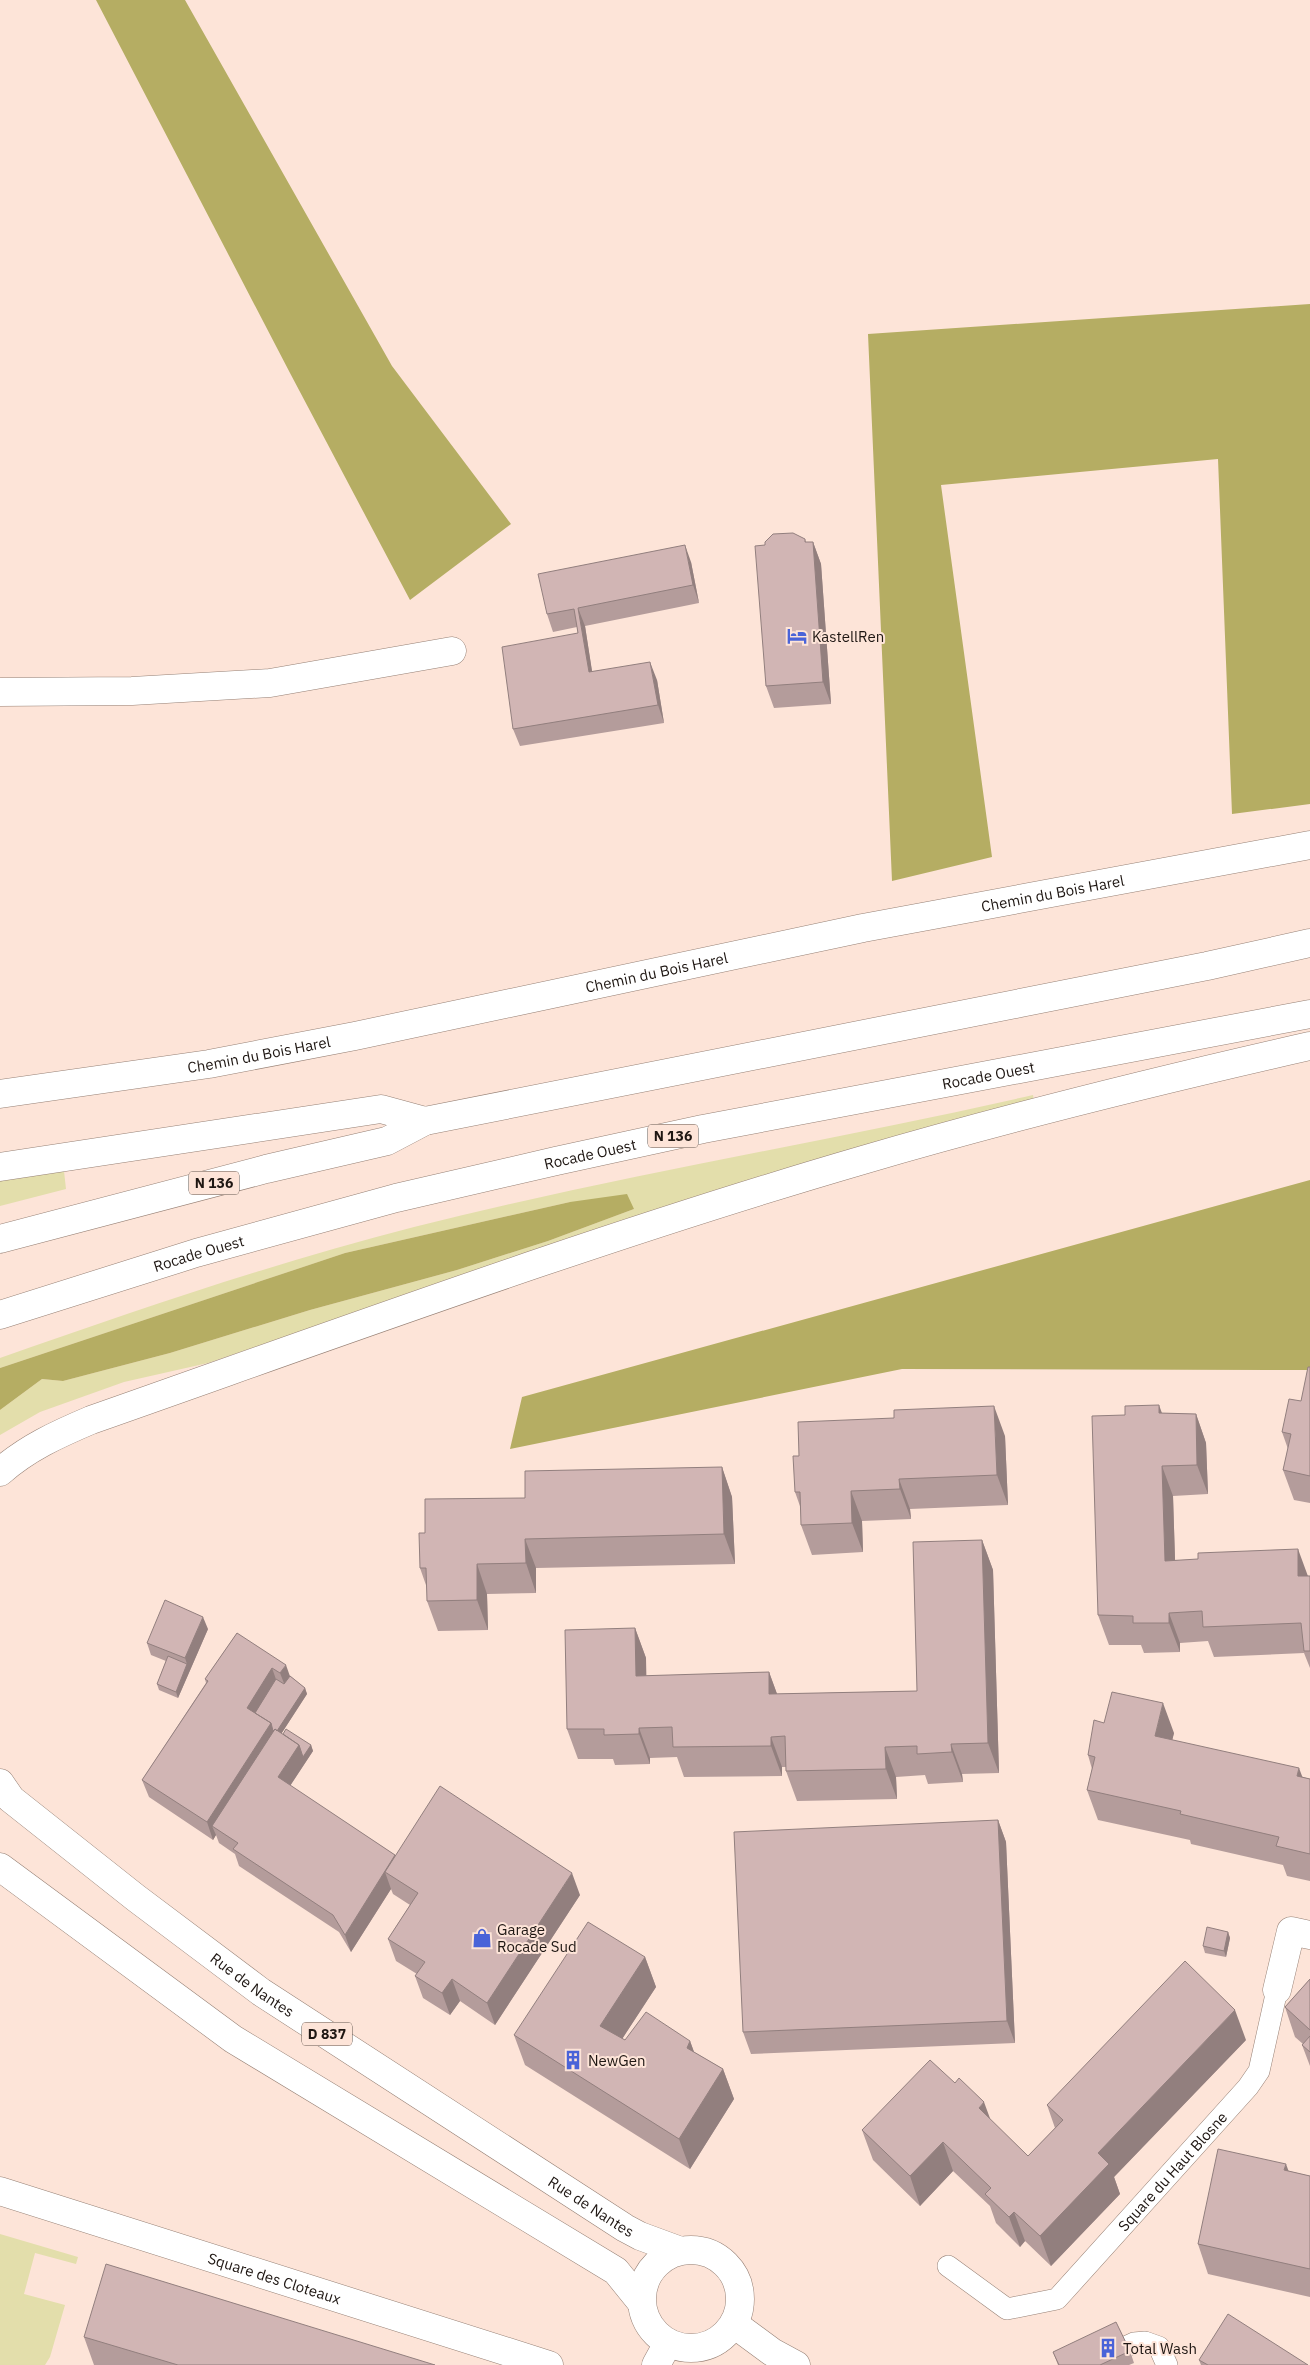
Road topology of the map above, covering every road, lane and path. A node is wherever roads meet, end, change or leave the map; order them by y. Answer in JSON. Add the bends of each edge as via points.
{"nodes":[{"id":1,"x":452,"y":651,"type":"dead end"},
{"id":2,"x":0,"y":692,"type":"edge"},
{"id":3,"x":1310,"y":845,"type":"edge"},
{"id":4,"x":1310,"y":942,"type":"edge"},
{"id":5,"x":1310,"y":1014,"type":"edge"},
{"id":6,"x":1310,"y":1046,"type":"edge"},
{"id":7,"x":0,"y":1094,"type":"edge"},
{"id":8,"x":425,"y":1121,"type":"junction"},
{"id":9,"x":0,"y":1167,"type":"edge"},
{"id":10,"x":0,"y":1239,"type":"edge"},
{"id":11,"x":0,"y":1315,"type":"edge"},
{"id":12,"x":0,"y":1472,"type":"edge"},
{"id":13,"x":0,"y":1783,"type":"edge"},
{"id":14,"x":0,"y":1867,"type":"edge"},
{"id":15,"x":1310,"y":1935,"type":"edge"},
{"id":16,"x":1278,"y":1990,"type":"joint"},
{"id":17,"x":0,"y":2190,"type":"edge"},
{"id":18,"x":678,"y":2250,"type":"junction"},
{"id":19,"x":948,"y":2266,"type":"dead end"},
{"id":20,"x":641,"y":2302,"type":"junction"},
{"id":21,"x":734,"y":2324,"type":"junction"},
{"id":22,"x":662,"y":2354,"type":"edge"},
{"id":23,"x":549,"y":2365,"type":"edge"},
{"id":24,"x":796,"y":2365,"type":"edge"},
{"id":25,"x":1086,"y":2365,"type":"edge"},
{"id":26,"x":1167,"y":2365,"type":"edge"}],
"edges":[{"from":1,"to":2,"type":"main road","via":[[270,683],[132,691]]},
{"from":3,"to":7,"type":"main road","name":"Chemin du Bois Harel","via":[[863,928],[336,1040],[209,1064]]},
{"from":4,"to":8,"type":"main road","number":"N 136","via":[[1197,968]]},
{"from":5,"to":11,"type":"main road","name":"Rocade Ouest","number":"N 136","via":[[713,1127],[556,1161],[281,1229]]},
{"from":6,"to":12,"type":"main road","via":[[971,1129],[533,1264],[91,1420],[50,1437]]},
{"from":8,"to":9,"type":"main road","via":[[381,1109]]},
{"from":8,"to":10,"type":"main road","number":"N 136","via":[[387,1141],[266,1169]]},
{"from":13,"to":18,"type":"main road","name":"Rue de Nantes","number":"D 837","via":[[11,1799],[261,1992],[625,2228]]},
{"from":14,"to":20,"type":"main road","via":[[233,2039],[609,2266]]},
{"from":15,"to":16,"type":"main road","name":"Square du Haut Blosne","via":[[1291,1931]]},
{"from":16,"to":19,"type":"lane","name":"Square du Haut Blosne","via":[[1259,2071],[1248,2087],[1057,2298],[1007,2308]]},
{"from":17,"to":23,"type":"main road","name":"Square des Cloteaux"},
{"from":18,"to":20,"type":"main road","via":[[662,2258],[650,2270],[643,2285]]},
{"from":18,"to":21,"type":"main road","via":[[711,2253],[725,2262],[735,2276],[740,2292],[740,2309]]},
{"from":20,"to":22,"type":"main road"},
{"from":21,"to":22,"type":"main road","via":[[712,2344]]},
{"from":21,"to":24,"type":"main road"},
{"from":25,"to":26,"type":"lane","via":[[1134,2343],[1145,2342],[1159,2347]]}]}
